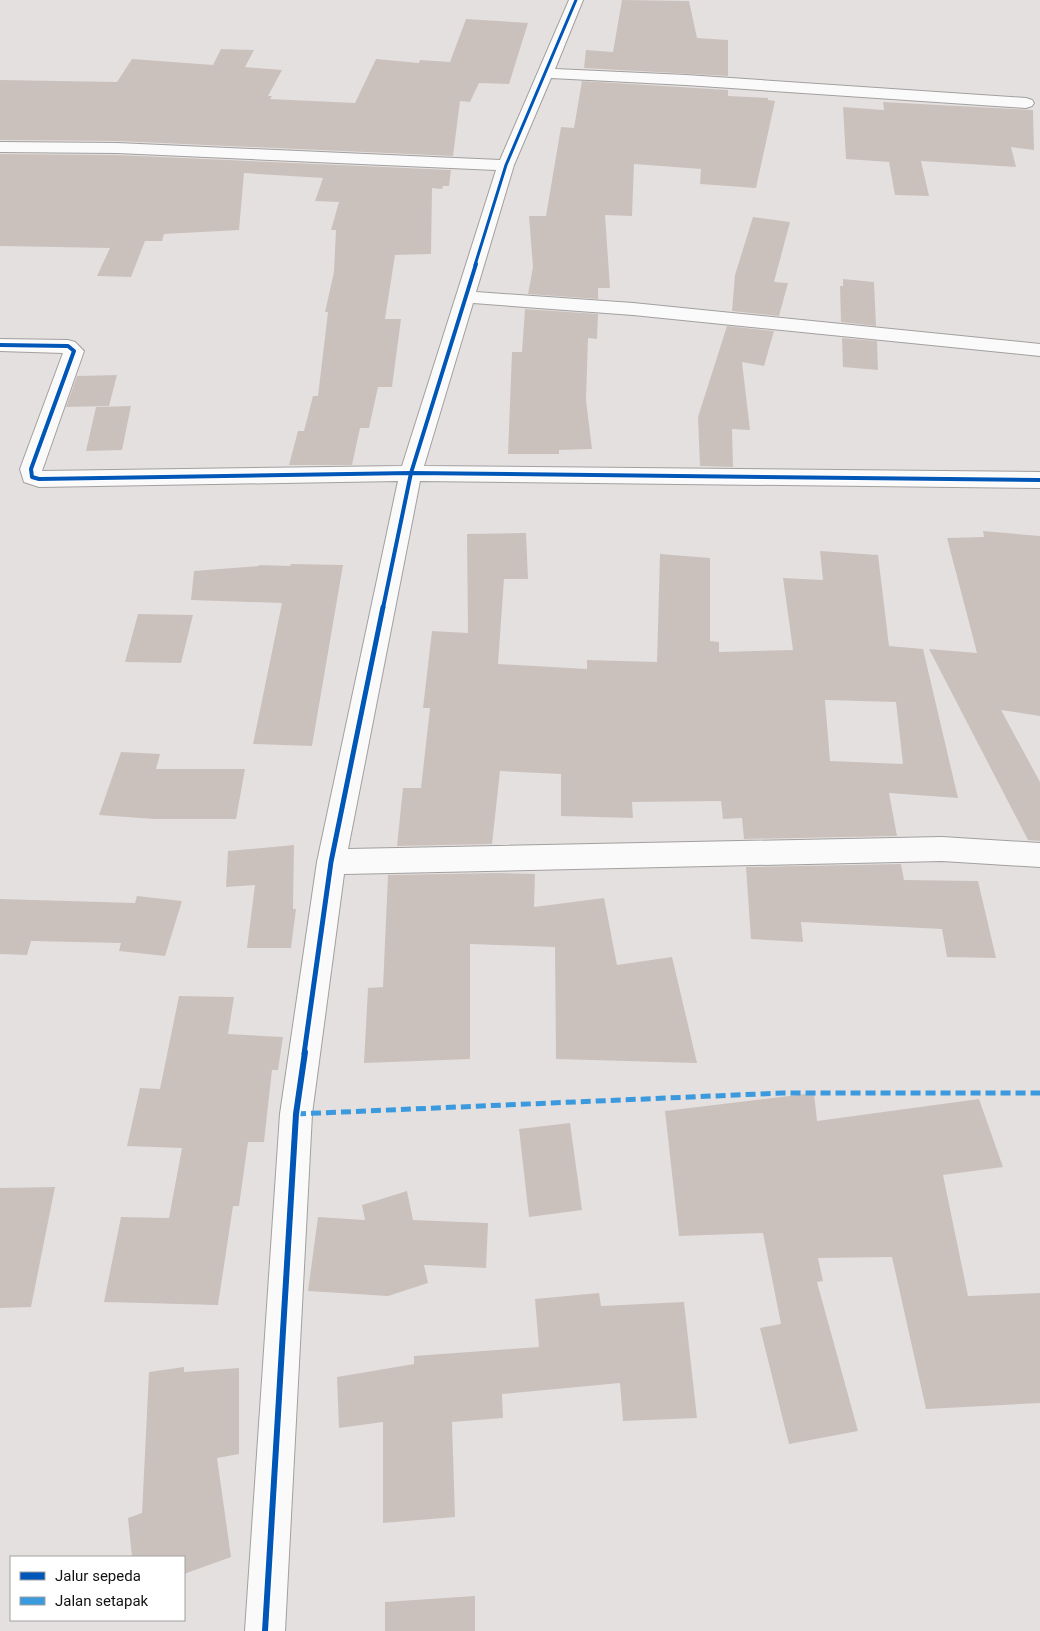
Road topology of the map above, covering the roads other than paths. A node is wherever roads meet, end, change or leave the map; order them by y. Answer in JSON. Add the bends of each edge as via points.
{"nodes":[{"id":1,"x":576,"y":0,"type":"edge"},
{"id":2,"x":546,"y":73,"type":"junction"},
{"id":3,"x":1026,"y":104,"type":"dead end"},
{"id":4,"x":0,"y":147,"type":"edge"},
{"id":5,"x":506,"y":165,"type":"junction"},
{"id":6,"x":466,"y":297,"type":"junction"},
{"id":7,"x":0,"y":345,"type":"edge"},
{"id":8,"x":1040,"y":350,"type":"edge"},
{"id":9,"x":411,"y":474,"type":"junction"},
{"id":10,"x":1040,"y":480,"type":"edge"},
{"id":11,"x":1040,"y":855,"type":"edge"},
{"id":12,"x":331,"y":862,"type":"junction"},
{"id":13,"x":265,"y":1631,"type":"edge"}],
"edges":[{"from":1,"to":2,"type":"street"},
{"from":2,"to":3,"type":"street"},
{"from":2,"to":5,"type":"street"},
{"from":4,"to":5,"type":"street","via":[[117,148]]},
{"from":5,"to":6,"type":"street"},
{"from":6,"to":8,"type":"street","via":[[633,309]]},
{"from":6,"to":9,"type":"street"},
{"from":7,"to":9,"type":"street","via":[[68,346],[74,351],[31,469],[32,477]]},
{"from":9,"to":10,"type":"street"},
{"from":9,"to":12,"type":"street"},
{"from":11,"to":12,"type":"street","via":[[942,849]]},
{"from":12,"to":13,"type":"street","via":[[296,1114]]}]}
